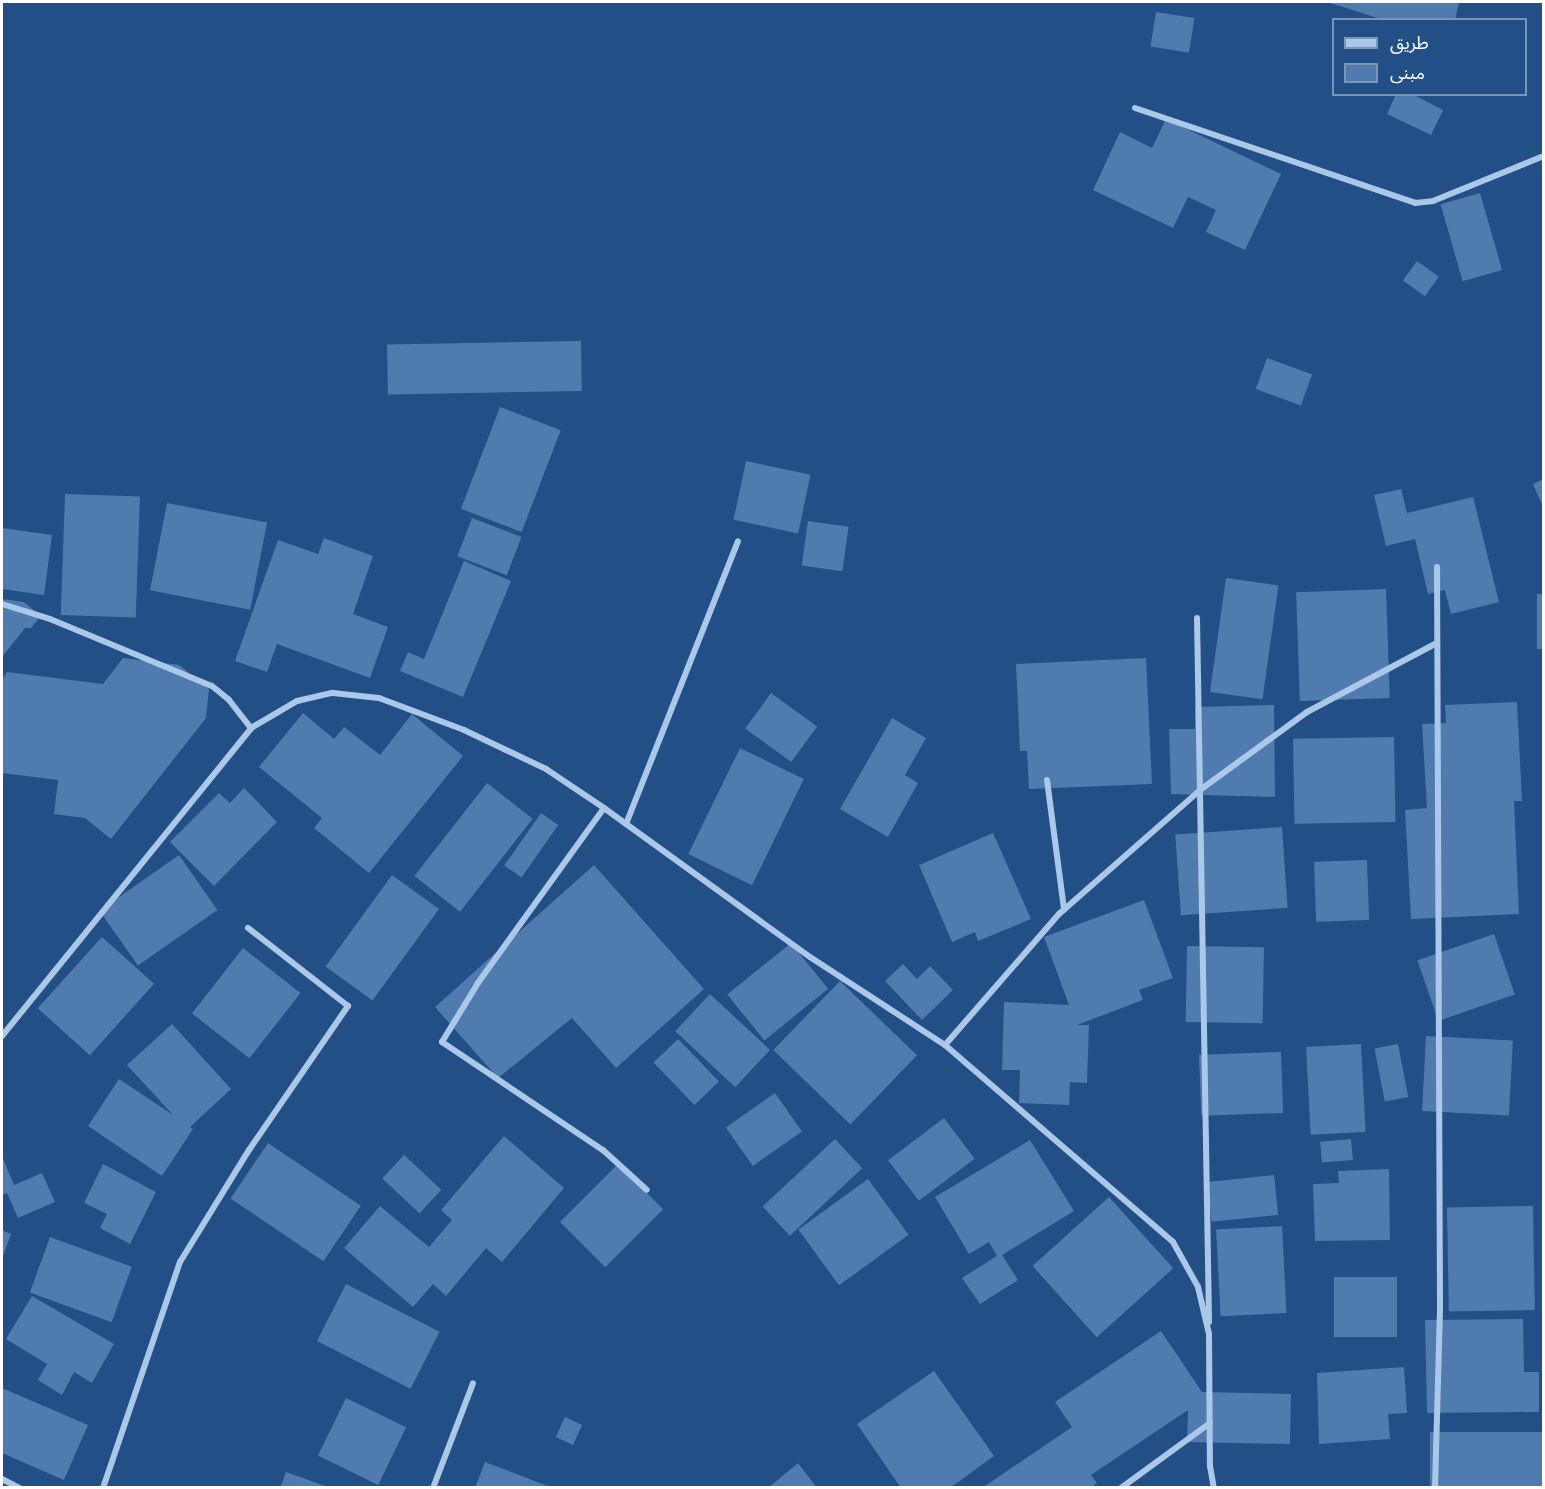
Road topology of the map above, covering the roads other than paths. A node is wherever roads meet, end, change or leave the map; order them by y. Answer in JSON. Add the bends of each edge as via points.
{"nodes":[{"id":1,"x":1134,"y":108,"type":"dead end"},
{"id":2,"x":1544,"y":156,"type":"edge"},
{"id":3,"x":738,"y":541,"type":"dead end"},
{"id":4,"x":1437,"y":567,"type":"dead end"},
{"id":5,"x":2,"y":604,"type":"edge"},
{"id":6,"x":1197,"y":618,"type":"dead end"},
{"id":7,"x":1437,"y":643,"type":"junction"},
{"id":8,"x":251,"y":728,"type":"junction"},
{"id":9,"x":1047,"y":780,"type":"dead end"},
{"id":10,"x":1200,"y":790,"type":"junction"},
{"id":11,"x":604,"y":808,"type":"junction"},
{"id":12,"x":626,"y":824,"type":"junction"},
{"id":13,"x":1064,"y":910,"type":"junction"},
{"id":14,"x":248,"y":928,"type":"dead end"},
{"id":15,"x":2,"y":1036,"type":"edge"},
{"id":16,"x":945,"y":1045,"type":"junction"},
{"id":17,"x":647,"y":1190,"type":"dead end"},
{"id":18,"x":1209,"y":1334,"type":"junction"},
{"id":19,"x":473,"y":1383,"type":"dead end"},
{"id":20,"x":1210,"y":1423,"type":"junction"},
{"id":21,"x":2,"y":1479,"type":"edge"},
{"id":22,"x":20,"y":1488,"type":"edge"},
{"id":23,"x":103,"y":1488,"type":"edge"},
{"id":24,"x":434,"y":1488,"type":"edge"},
{"id":25,"x":1121,"y":1488,"type":"edge"},
{"id":26,"x":1214,"y":1488,"type":"edge"},
{"id":27,"x":1435,"y":1488,"type":"edge"}],
"edges":[{"from":1,"to":2,"type":"street","via":[[1414,203],[1433,201]]},
{"from":3,"to":12,"type":"street"},
{"from":4,"to":7,"type":"street"},
{"from":5,"to":8,"type":"street","via":[[50,619],[212,686]]},
{"from":6,"to":10,"type":"street"},
{"from":7,"to":10,"type":"street","via":[[1307,711]]},
{"from":7,"to":27,"type":"street","via":[[1440,1309]]},
{"from":8,"to":11,"type":"street","via":[[297,701],[333,693],[379,698],[464,730],[546,769]]},
{"from":8,"to":15,"type":"street"},
{"from":9,"to":13,"type":"street"},
{"from":10,"to":13,"type":"street"},
{"from":10,"to":18,"type":"street"},
{"from":11,"to":12,"type":"street"},
{"from":11,"to":17,"type":"street","via":[[478,983],[442,1042],[603,1150]]},
{"from":12,"to":16,"type":"street","via":[[810,957]]},
{"from":13,"to":16,"type":"street"},
{"from":14,"to":23,"type":"street","via":[[348,1006],[249,1150],[180,1262]]},
{"from":16,"to":18,"type":"street","via":[[1173,1242],[1198,1287]]},
{"from":18,"to":20,"type":"street"},
{"from":19,"to":24,"type":"street"},
{"from":20,"to":25,"type":"street"},
{"from":20,"to":26,"type":"street"},
{"from":21,"to":22,"type":"street"}]}
